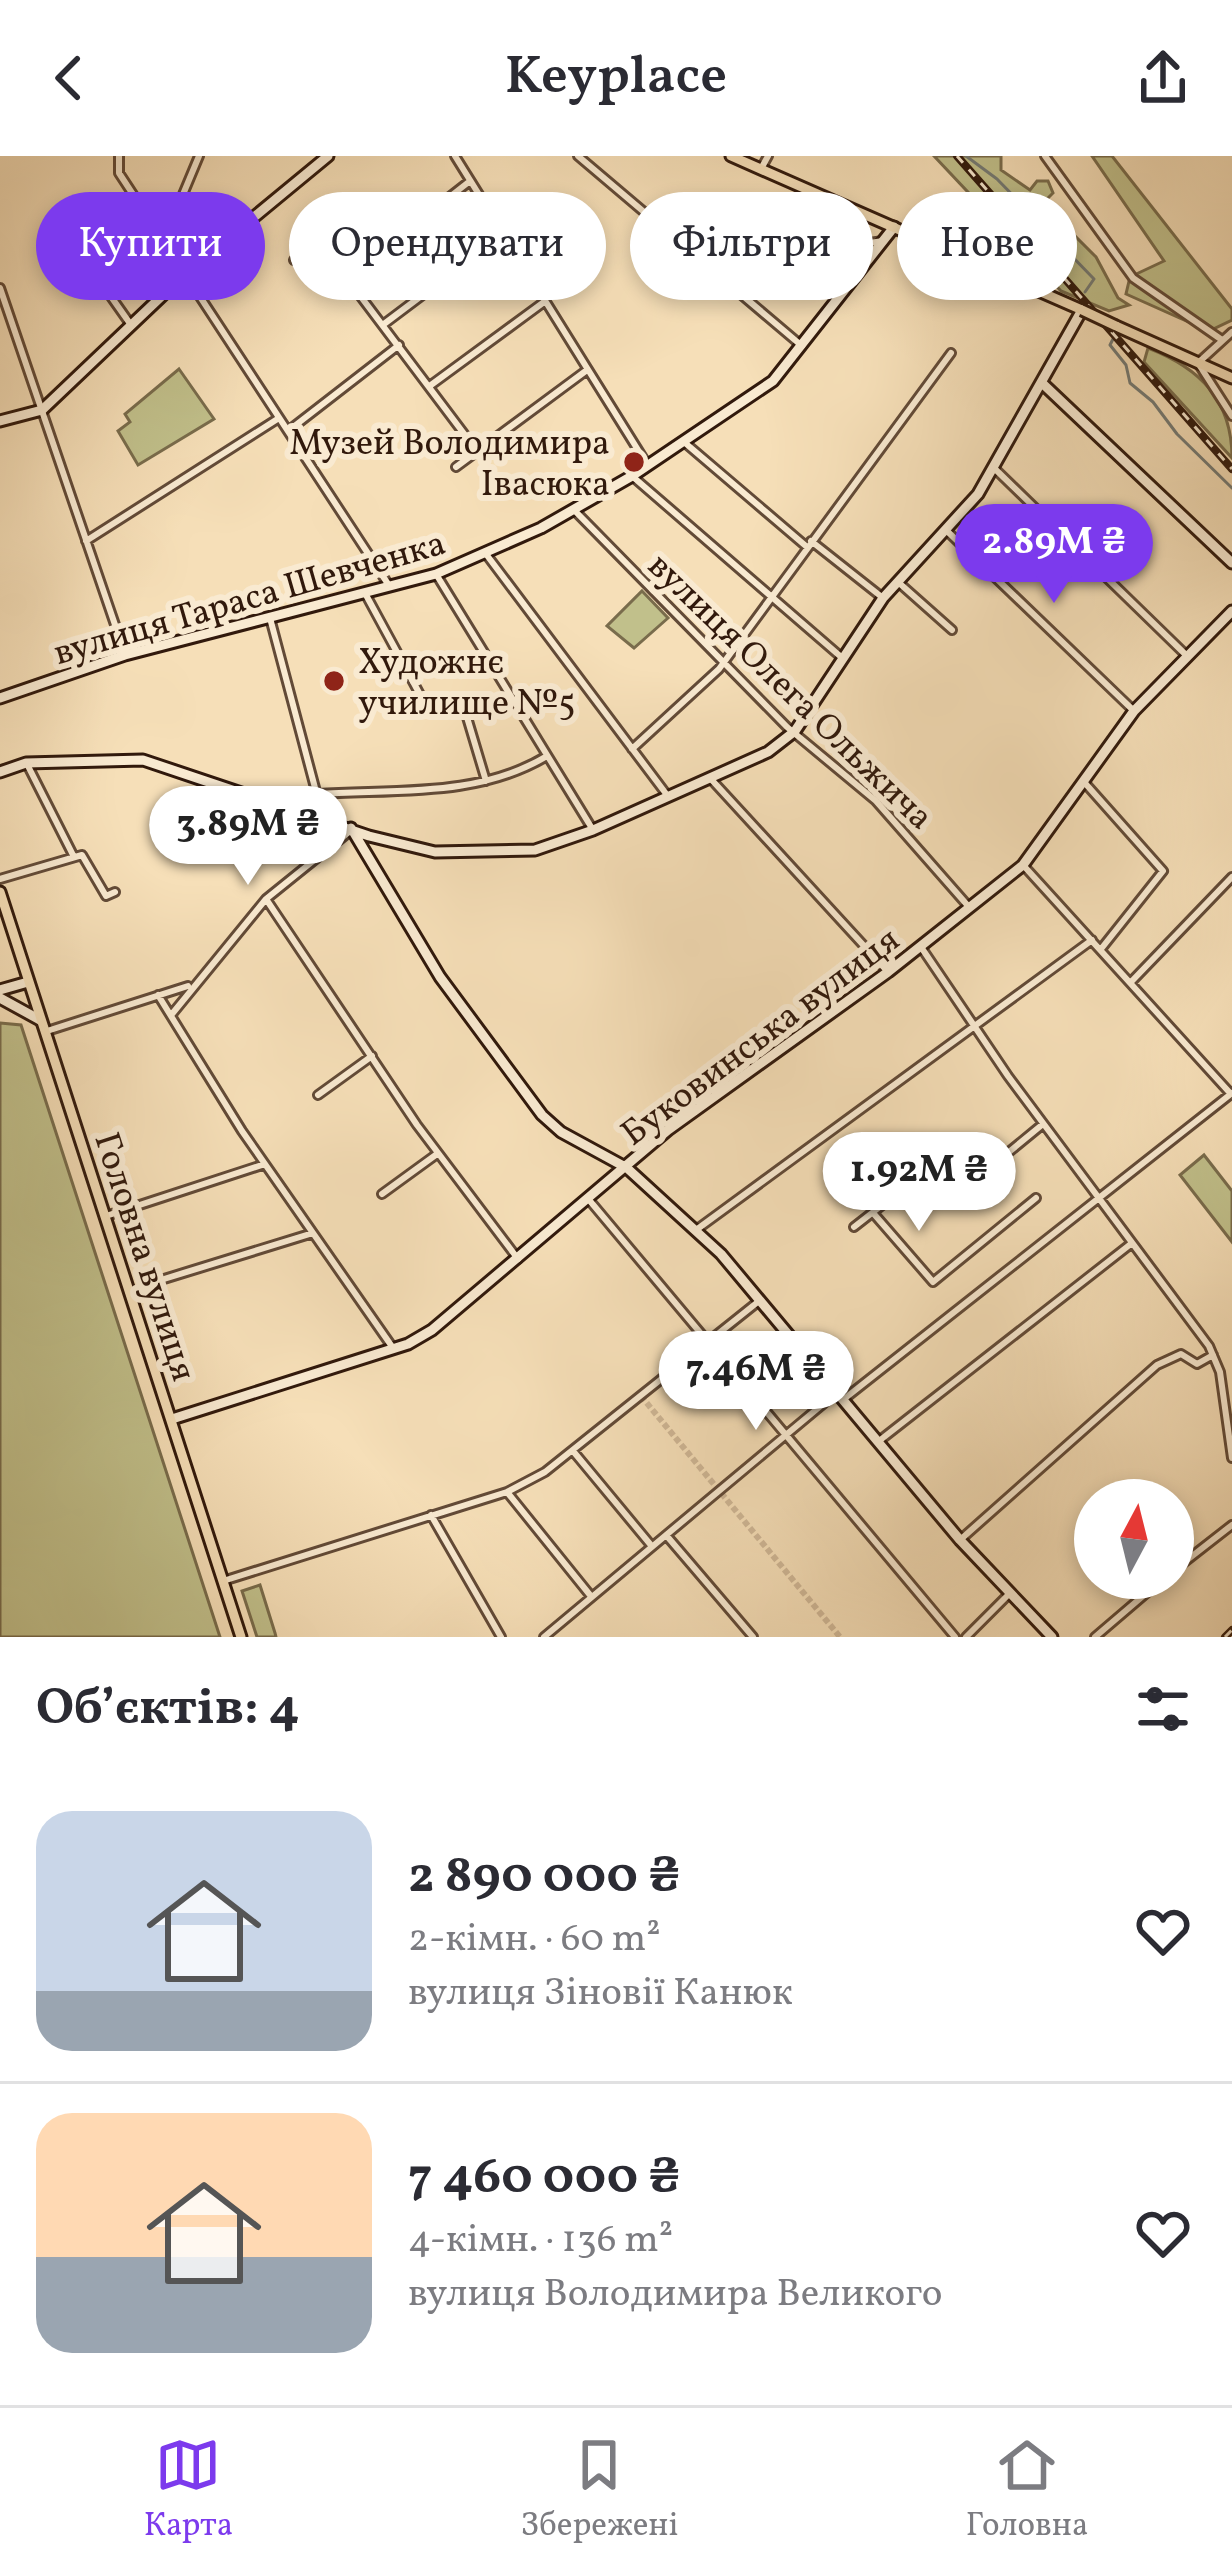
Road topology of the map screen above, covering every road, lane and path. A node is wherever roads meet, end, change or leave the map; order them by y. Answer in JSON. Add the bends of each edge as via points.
{"nodes":[{"id":1,"x":119,"y":156,"type":"edge"},
{"id":2,"x":199,"y":156,"type":"edge"},
{"id":3,"x":328,"y":156,"type":"edge"},
{"id":4,"x":455,"y":156,"type":"edge"},
{"id":5,"x":578,"y":156,"type":"edge"},
{"id":6,"x":731,"y":156,"type":"edge"},
{"id":7,"x":1046,"y":156,"type":"edge"},
{"id":8,"x":765,"y":161,"type":"edge"},
{"id":9,"x":470,"y":182,"type":"junction"},
{"id":10,"x":132,"y":192,"type":"edge"},
{"id":11,"x":184,"y":192,"type":"edge"},
{"id":12,"x":457,"y":192,"type":"edge"},
{"id":13,"x":630,"y":200,"type":"edge"},
{"id":14,"x":265,"y":208,"type":"edge"},
{"id":15,"x":894,"y":227,"type":"junction"},
{"id":16,"x":883,"y":241,"type":"junction"},
{"id":17,"x":873,"y":242,"type":"edge"},
{"id":18,"x":1,"y":293,"type":"edge"},
{"id":19,"x":113,"y":300,"type":"edge"},
{"id":20,"x":157,"y":300,"type":"edge"},
{"id":21,"x":202,"y":300,"type":"edge"},
{"id":22,"x":366,"y":300,"type":"edge"},
{"id":23,"x":416,"y":300,"type":"edge"},
{"id":24,"x":748,"y":300,"type":"edge"},
{"id":25,"x":544,"y":302,"type":"junction"},
{"id":26,"x":1082,"y":310,"type":"junction"},
{"id":27,"x":384,"y":324,"type":"junction"},
{"id":28,"x":131,"y":325,"type":"junction"},
{"id":29,"x":1232,"y":332,"type":"edge"},
{"id":30,"x":1222,"y":340,"type":"junction"},
{"id":31,"x":399,"y":345,"type":"junction"},
{"id":32,"x":802,"y":346,"type":"junction"},
{"id":33,"x":950,"y":353,"type":"dead end"},
{"id":34,"x":1198,"y":363,"type":"junction"},
{"id":35,"x":587,"y":370,"type":"junction"},
{"id":36,"x":1232,"y":378,"type":"edge"},
{"id":37,"x":1042,"y":383,"type":"junction"},
{"id":38,"x":430,"y":386,"type":"junction"},
{"id":39,"x":42,"y":410,"type":"junction"},
{"id":40,"x":1232,"y":416,"type":"edge"},
{"id":41,"x":280,"y":418,"type":"junction"},
{"id":42,"x":0,"y":422,"type":"edge"},
{"id":43,"x":288,"y":431,"type":"junction"},
{"id":44,"x":684,"y":442,"type":"junction"},
{"id":45,"x":477,"y":451,"type":"junction"},
{"id":46,"x":648,"y":466,"type":"junction"},
{"id":47,"x":456,"y":467,"type":"dead end"},
{"id":48,"x":994,"y":468,"type":"junction"},
{"id":49,"x":632,"y":476,"type":"junction"},
{"id":50,"x":574,"y":510,"type":"junction"},
{"id":51,"x":946,"y":530,"type":"junction"},
{"id":52,"x":86,"y":541,"type":"junction"},
{"id":53,"x":809,"y":544,"type":"junction"},
{"id":54,"x":486,"y":554,"type":"junction"},
{"id":55,"x":1232,"y":563,"type":"edge"},
{"id":56,"x":436,"y":574,"type":"junction"},
{"id":57,"x":898,"y":582,"type":"junction"},
{"id":58,"x":390,"y":587,"type":"junction"},
{"id":59,"x":366,"y":595,"type":"junction"},
{"id":60,"x":769,"y":596,"type":"junction"},
{"id":61,"x":883,"y":598,"type":"junction"},
{"id":62,"x":1232,"y":611,"type":"edge"},
{"id":63,"x":270,"y":619,"type":"junction"},
{"id":64,"x":952,"y":630,"type":"dead end"},
{"id":65,"x":1185,"y":654,"type":"junction"},
{"id":66,"x":125,"y":655,"type":"junction"},
{"id":67,"x":840,"y":656,"type":"junction"},
{"id":68,"x":722,"y":664,"type":"junction"},
{"id":69,"x":0,"y":698,"type":"edge"},
{"id":70,"x":1134,"y":711,"type":"junction"},
{"id":71,"x":795,"y":731,"type":"junction"},
{"id":72,"x":632,"y":749,"type":"junction"},
{"id":73,"x":547,"y":756,"type":"junction"},
{"id":74,"x":26,"y":763,"type":"junction"},
{"id":75,"x":0,"y":772,"type":"edge"},
{"id":76,"x":710,"y":778,"type":"junction"},
{"id":77,"x":1081,"y":779,"type":"junction"},
{"id":78,"x":486,"y":781,"type":"junction"},
{"id":79,"x":317,"y":794,"type":"junction"},
{"id":80,"x":668,"y":796,"type":"junction"},
{"id":81,"x":323,"y":820,"type":"junction"},
{"id":82,"x":351,"y":828,"type":"junction"},
{"id":83,"x":593,"y":830,"type":"junction"},
{"id":84,"x":74,"y":857,"type":"junction"},
{"id":85,"x":1023,"y":865,"type":"junction"},
{"id":86,"x":1232,"y":877,"type":"edge"},
{"id":87,"x":0,"y":878,"type":"edge"},
{"id":88,"x":1224,"y":884,"type":"junction"},
{"id":89,"x":0,"y":892,"type":"edge"},
{"id":90,"x":115,"y":892,"type":"dead end"},
{"id":91,"x":1232,"y":893,"type":"edge"},
{"id":92,"x":266,"y":899,"type":"junction"},
{"id":93,"x":971,"y":909,"type":"junction"},
{"id":94,"x":1092,"y":940,"type":"junction"},
{"id":95,"x":921,"y":946,"type":"junction"},
{"id":96,"x":1100,"y":950,"type":"junction"},
{"id":97,"x":888,"y":972,"type":"junction"},
{"id":98,"x":1130,"y":983,"type":"junction"},
{"id":99,"x":29,"y":985,"type":"junction"},
{"id":100,"x":192,"y":985,"type":"junction"},
{"id":101,"x":0,"y":994,"type":"edge"},
{"id":102,"x":158,"y":994,"type":"junction"},
{"id":103,"x":16,"y":1002,"type":"junction"},
{"id":104,"x":171,"y":1015,"type":"junction"},
{"id":105,"x":974,"y":1025,"type":"junction"},
{"id":106,"x":43,"y":1026,"type":"junction"},
{"id":107,"x":372,"y":1056,"type":"junction"},
{"id":108,"x":1231,"y":1094,"type":"edge"},
{"id":109,"x":318,"y":1095,"type":"dead end"},
{"id":110,"x":1043,"y":1124,"type":"junction"},
{"id":111,"x":437,"y":1154,"type":"junction"},
{"id":112,"x":265,"y":1164,"type":"junction"},
{"id":113,"x":627,"y":1168,"type":"junction"},
{"id":114,"x":382,"y":1194,"type":"dead end"},
{"id":115,"x":1100,"y":1197,"type":"junction"},
{"id":116,"x":1036,"y":1198,"type":"dead end"},
{"id":117,"x":590,"y":1201,"type":"junction"},
{"id":118,"x":874,"y":1214,"type":"junction"},
{"id":119,"x":106,"y":1216,"type":"junction"},
{"id":120,"x":854,"y":1227,"type":"dead end"},
{"id":121,"x":696,"y":1230,"type":"junction"},
{"id":122,"x":313,"y":1233,"type":"junction"},
{"id":123,"x":1132,"y":1243,"type":"junction"},
{"id":124,"x":518,"y":1259,"type":"junction"},
{"id":125,"x":131,"y":1295,"type":"junction"},
{"id":126,"x":761,"y":1300,"type":"junction"},
{"id":127,"x":708,"y":1342,"type":"junction"},
{"id":128,"x":393,"y":1348,"type":"junction"},
{"id":129,"x":1214,"y":1355,"type":"junction"},
{"id":130,"x":841,"y":1395,"type":"junction"},
{"id":131,"x":172,"y":1419,"type":"junction"},
{"id":132,"x":785,"y":1434,"type":"junction"},
{"id":133,"x":880,"y":1441,"type":"junction"},
{"id":134,"x":572,"y":1450,"type":"junction"},
{"id":135,"x":1232,"y":1458,"type":"edge"},
{"id":136,"x":507,"y":1492,"type":"junction"},
{"id":137,"x":431,"y":1515,"type":"junction"},
{"id":138,"x":1232,"y":1525,"type":"edge"},
{"id":139,"x":665,"y":1534,"type":"junction"},
{"id":140,"x":960,"y":1540,"type":"junction"},
{"id":141,"x":650,"y":1544,"type":"junction"},
{"id":142,"x":1194,"y":1555,"type":"edge"},
{"id":143,"x":224,"y":1581,"type":"junction"},
{"id":144,"x":590,"y":1595,"type":"junction"},
{"id":145,"x":1008,"y":1595,"type":"junction"},
{"id":146,"x":1139,"y":1599,"type":"edge"},
{"id":147,"x":241,"y":1637,"type":"edge"},
{"id":148,"x":501,"y":1637,"type":"edge"},
{"id":149,"x":544,"y":1637,"type":"edge"},
{"id":150,"x":753,"y":1637,"type":"edge"},
{"id":151,"x":955,"y":1637,"type":"edge"},
{"id":152,"x":966,"y":1637,"type":"edge"},
{"id":153,"x":1052,"y":1637,"type":"edge"},
{"id":154,"x":1095,"y":1637,"type":"edge"}],
"edges":[{"from":1,"to":10,"type":"street"},
{"from":2,"to":11,"type":"street"},
{"from":3,"to":14,"type":"street"},
{"from":4,"to":9,"type":"street"},
{"from":5,"to":13,"type":"street"},
{"from":6,"to":8,"type":"main road"},
{"from":7,"to":30,"type":"street","via":[[1131,275]]},
{"from":8,"to":15,"type":"main road"},
{"from":9,"to":12,"type":"street"},
{"from":9,"to":25,"type":"street"},
{"from":15,"to":16,"type":"street","name":"вулиця Тараса Шевченка"},
{"from":15,"to":26,"type":"main road"},
{"from":16,"to":17,"type":"street"},
{"from":16,"to":32,"type":"street","name":"вулиця Тараса Шевченка"},
{"from":18,"to":39,"type":"street"},
{"from":19,"to":28,"type":"street"},
{"from":20,"to":28,"type":"street"},
{"from":21,"to":41,"type":"street"},
{"from":22,"to":27,"type":"street"},
{"from":23,"to":27,"type":"street"},
{"from":24,"to":32,"type":"street"},
{"from":25,"to":35,"type":"street"},
{"from":25,"to":38,"type":"street"},
{"from":26,"to":34,"type":"main road","bridge":true},
{"from":26,"to":37,"type":"street"},
{"from":27,"to":31,"type":"street"},
{"from":28,"to":39,"type":"street"},
{"from":29,"to":30,"type":"street"},
{"from":30,"to":34,"type":"street"},
{"from":31,"to":38,"type":"street"},
{"from":31,"to":43,"type":"street"},
{"from":32,"to":44,"type":"street","name":"вулиця Тараса Шевченка","via":[[772,382]]},
{"from":33,"to":53,"type":"street"},
{"from":34,"to":36,"type":"main road"},
{"from":34,"to":40,"type":"street"},
{"from":35,"to":45,"type":"street"},
{"from":35,"to":46,"type":"street"},
{"from":37,"to":48,"type":"street"},
{"from":37,"to":55,"type":"street"},
{"from":38,"to":45,"type":"street"},
{"from":39,"to":42,"type":"street"},
{"from":39,"to":52,"type":"street"},
{"from":41,"to":43,"type":"street"},
{"from":41,"to":52,"type":"street"},
{"from":43,"to":58,"type":"street"},
{"from":44,"to":46,"type":"street","name":"вулиця Тараса Шевченка"},
{"from":44,"to":53,"type":"street"},
{"from":45,"to":47,"type":"street"},
{"from":46,"to":49,"type":"street","name":"вулиця Тараса Шевченка"},
{"from":48,"to":51,"type":"street"},
{"from":48,"to":65,"type":"street"},
{"from":49,"to":50,"type":"street","name":"вулиця Тараса Шевченка"},
{"from":49,"to":60,"type":"street"},
{"from":50,"to":54,"type":"street","name":"вулиця Тараса Шевченка"},
{"from":50,"to":68,"type":"street","name":"вулиця Олега Ольжича"},
{"from":51,"to":57,"type":"street"},
{"from":51,"to":70,"type":"street"},
{"from":52,"to":66,"type":"street"},
{"from":53,"to":60,"type":"street"},
{"from":53,"to":61,"type":"street"},
{"from":54,"to":56,"type":"street","name":"вулиця Тараса Шевченка"},
{"from":54,"to":72,"type":"street"},
{"from":56,"to":58,"type":"street","name":"вулиця Тараса Шевченка"},
{"from":56,"to":73,"type":"street"},
{"from":57,"to":61,"type":"street"},
{"from":57,"to":64,"type":"street"},
{"from":58,"to":59,"type":"street","name":"вулиця Тараса Шевченка"},
{"from":59,"to":63,"type":"street","name":"вулиця Тараса Шевченка"},
{"from":59,"to":78,"type":"street","via":[[430,712],[463,704]]},
{"from":60,"to":67,"type":"street"},
{"from":60,"to":68,"type":"street"},
{"from":61,"to":67,"type":"street"},
{"from":62,"to":65,"type":"street","name":"Буковинська вулиця"},
{"from":63,"to":66,"type":"street","name":"вулиця Тараса Шевченка"},
{"from":63,"to":79,"type":"street"},
{"from":65,"to":70,"type":"street","name":"Буковинська вулиця"},
{"from":66,"to":69,"type":"street","name":"вулиця Тараса Шевченка"},
{"from":67,"to":71,"type":"street"},
{"from":68,"to":71,"type":"street","name":"вулиця Олега Ольжича"},
{"from":68,"to":72,"type":"street"},
{"from":70,"to":77,"type":"street","name":"Буковинська вулиця"},
{"from":71,"to":76,"type":"street"},
{"from":71,"to":93,"type":"street","name":"вулиця Олега Ольжича","via":[[876,801]]},
{"from":72,"to":80,"type":"street"},
{"from":73,"to":78,"type":"street"},
{"from":73,"to":83,"type":"street"},
{"from":74,"to":75,"type":"street"},
{"from":74,"to":81,"type":"street","via":[[142,760]]},
{"from":74,"to":84,"type":"street"},
{"from":76,"to":80,"type":"street"},
{"from":76,"to":97,"type":"street"},
{"from":77,"to":85,"type":"street","name":"Буковинська вулиця"},
{"from":77,"to":96,"type":"street","via":[[1163,872]]},
{"from":78,"to":79,"type":"street"},
{"from":79,"to":81,"type":"street"},
{"from":80,"to":83,"type":"street"},
{"from":81,"to":82,"type":"street"},
{"from":82,"to":83,"type":"street","via":[[458,854],[554,847]]},
{"from":82,"to":92,"type":"street"},
{"from":82,"to":113,"type":"street","via":[[440,977],[542,1114]]},
{"from":84,"to":87,"type":"street"},
{"from":84,"to":90,"type":"street","via":[[82,855],[106,896]]},
{"from":85,"to":93,"type":"street","name":"Буковинська вулиця"},
{"from":85,"to":94,"type":"street"},
{"from":86,"to":88,"type":"street"},
{"from":88,"to":91,"type":"street"},
{"from":88,"to":98,"type":"street"},
{"from":89,"to":99,"type":"main road","name":"Головна вулиця"},
{"from":92,"to":100,"type":"street"},
{"from":92,"to":107,"type":"street"},
{"from":93,"to":95,"type":"street","name":"Буковинська вулиця"},
{"from":94,"to":96,"type":"street"},
{"from":94,"to":105,"type":"street"},
{"from":95,"to":97,"type":"street","name":"Буковинська вулиця"},
{"from":95,"to":105,"type":"street"},
{"from":96,"to":98,"type":"street"},
{"from":97,"to":113,"type":"street","name":"Буковинська вулиця"},
{"from":98,"to":108,"type":"street"},
{"from":99,"to":101,"type":"street"},
{"from":99,"to":103,"type":"street"},
{"from":99,"to":106,"type":"main road","name":"Головна вулиця"},
{"from":100,"to":102,"type":"street"},
{"from":100,"to":104,"type":"street"},
{"from":101,"to":103,"type":"street"},
{"from":102,"to":104,"type":"street"},
{"from":102,"to":106,"type":"street"},
{"from":103,"to":106,"type":"street"},
{"from":104,"to":112,"type":"street"},
{"from":105,"to":110,"type":"street"},
{"from":105,"to":121,"type":"street"},
{"from":106,"to":119,"type":"main road","name":"Головна вулиця"},
{"from":107,"to":109,"type":"street"},
{"from":107,"to":111,"type":"street"},
{"from":108,"to":115,"type":"street"},
{"from":110,"to":115,"type":"street"},
{"from":110,"to":118,"type":"street","via":[[987,1170],[959,1145]]},
{"from":111,"to":114,"type":"street"},
{"from":111,"to":124,"type":"street"},
{"from":112,"to":119,"type":"street"},
{"from":112,"to":122,"type":"street"},
{"from":113,"to":117,"type":"street","name":"Буковинська вулиця"},
{"from":113,"to":121,"type":"street"},
{"from":115,"to":123,"type":"street"},
{"from":115,"to":130,"type":"street"},
{"from":116,"to":118,"type":"street","via":[[933,1282]]},
{"from":117,"to":124,"type":"street","name":"Буковинська вулиця"},
{"from":117,"to":127,"type":"street"},
{"from":118,"to":120,"type":"street"},
{"from":119,"to":125,"type":"main road","name":"Головна вулиця"},
{"from":121,"to":126,"type":"street"},
{"from":122,"to":125,"type":"street"},
{"from":122,"to":128,"type":"street"},
{"from":123,"to":129,"type":"street"},
{"from":123,"to":133,"type":"street"},
{"from":124,"to":128,"type":"street","name":"Буковинська вулиця","via":[[421,1338]]},
{"from":125,"to":131,"type":"main road","name":"Головна вулиця"},
{"from":126,"to":127,"type":"street"},
{"from":126,"to":130,"type":"street"},
{"from":127,"to":132,"type":"street"},
{"from":127,"to":134,"type":"street"},
{"from":128,"to":131,"type":"street","name":"Буковинська вулиця"},
{"from":129,"to":135,"type":"street"},
{"from":129,"to":140,"type":"street","via":[[1197,1364],[1180,1354],[1157,1365]]},
{"from":130,"to":132,"type":"street"},
{"from":130,"to":133,"type":"street"},
{"from":131,"to":143,"type":"main road","name":"Головна вулиця"},
{"from":132,"to":139,"type":"street"},
{"from":132,"to":151,"type":"street"},
{"from":133,"to":140,"type":"street"},
{"from":134,"to":136,"type":"street"},
{"from":134,"to":141,"type":"street"},
{"from":136,"to":137,"type":"street"},
{"from":136,"to":144,"type":"street"},
{"from":137,"to":143,"type":"street"},
{"from":137,"to":148,"type":"street"},
{"from":138,"to":142,"type":"street"},
{"from":139,"to":141,"type":"street"},
{"from":139,"to":150,"type":"street"},
{"from":140,"to":145,"type":"street"},
{"from":141,"to":144,"type":"street"},
{"from":143,"to":147,"type":"main road","name":"Головна вулиця"},
{"from":144,"to":149,"type":"street"},
{"from":145,"to":152,"type":"street"},
{"from":145,"to":153,"type":"street"},
{"from":146,"to":154,"type":"street"}]}
